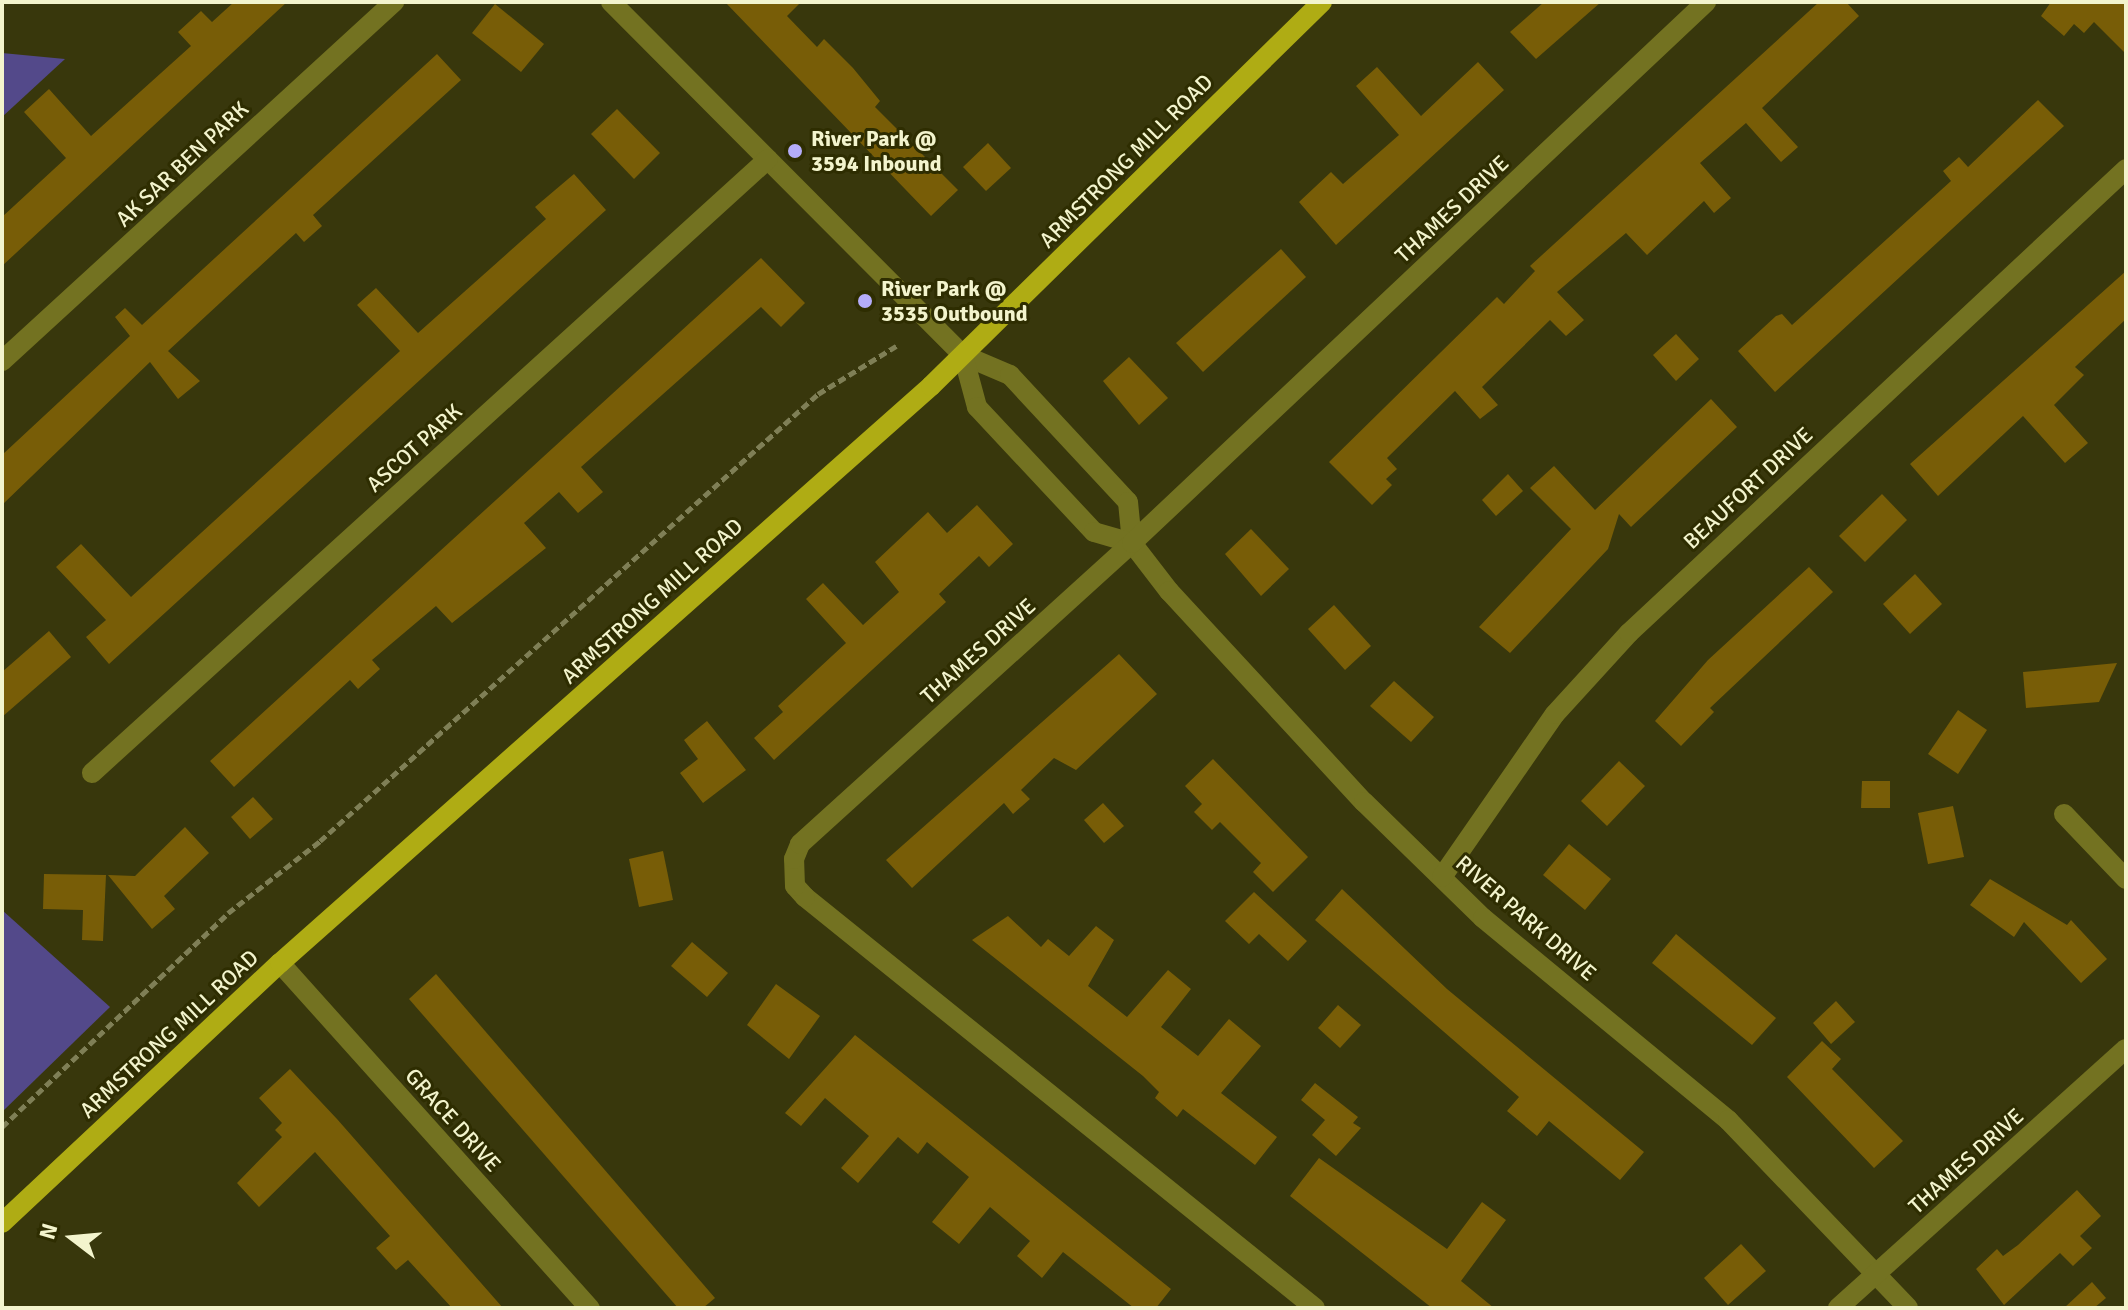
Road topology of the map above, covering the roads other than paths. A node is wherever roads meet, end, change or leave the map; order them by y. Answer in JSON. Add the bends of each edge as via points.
{"nodes":[{"id":1,"x":394,"y":2,"type":"edge"},
{"id":2,"x":611,"y":2,"type":"edge"},
{"id":3,"x":1322,"y":2,"type":"edge"},
{"id":4,"x":1706,"y":2,"type":"edge"},
{"id":5,"x":768,"y":159,"type":"junction"},
{"id":6,"x":2126,"y":169,"type":"edge"},
{"id":7,"x":963,"y":355,"type":"junction"},
{"id":8,"x":2,"y":361,"type":"edge"},
{"id":9,"x":1132,"y":543,"type":"junction"},
{"id":10,"x":92,"y":773,"type":"dead end"},
{"id":11,"x":2064,"y":814,"type":"dead end"},
{"id":12,"x":1442,"y":877,"type":"junction"},
{"id":13,"x":2126,"y":879,"type":"edge"},
{"id":14,"x":280,"y":963,"type":"junction"},
{"id":15,"x":2126,"y":1049,"type":"edge"},
{"id":16,"x":2,"y":1223,"type":"edge"},
{"id":17,"x":1877,"y":1273,"type":"junction"},
{"id":18,"x":590,"y":1308,"type":"edge"},
{"id":19,"x":1315,"y":1308,"type":"edge"},
{"id":20,"x":1838,"y":1308,"type":"edge"},
{"id":21,"x":1908,"y":1308,"type":"edge"}],
"edges":[{"from":1,"to":8,"type":"street","name":"AK SAR BEN PARK"},
{"from":2,"to":5,"type":"street"},
{"from":3,"to":7,"type":"main road","name":"ARMSTRONG MILL ROAD"},
{"from":4,"to":9,"type":"street","name":"THAMES DRIVE"},
{"from":5,"to":7,"type":"street"},
{"from":5,"to":10,"type":"street","name":"ASCOT PARK"},
{"from":6,"to":12,"type":"street","name":"BEAUFORT DRIVE","via":[[1629,633],[1555,714]]},
{"from":7,"to":9,"type":"street","via":[[977,407],[1094,532]]},
{"from":7,"to":9,"type":"street","via":[[1010,375],[1128,502]]},
{"from":7,"to":14,"type":"main road","name":"ARMSTRONG MILL ROAD"},
{"from":9,"to":12,"type":"street","name":"RIVER PARK DRIVE","via":[[1203,632]]},
{"from":9,"to":19,"type":"street","name":"THAMES DRIVE","via":[[800,844],[792,872],[805,897]]},
{"from":11,"to":13,"type":"street"},
{"from":12,"to":17,"type":"street","name":"RIVER PARK DRIVE","via":[[1728,1120]]},
{"from":14,"to":16,"type":"main road","name":"ARMSTRONG MILL ROAD"},
{"from":14,"to":18,"type":"street","name":"GRACE DRIVE"},
{"from":15,"to":17,"type":"street","name":"THAMES DRIVE"},
{"from":17,"to":20,"type":"street","name":"THAMES DRIVE"},
{"from":17,"to":21,"type":"street","name":"RIVER PARK DRIVE"}]}
